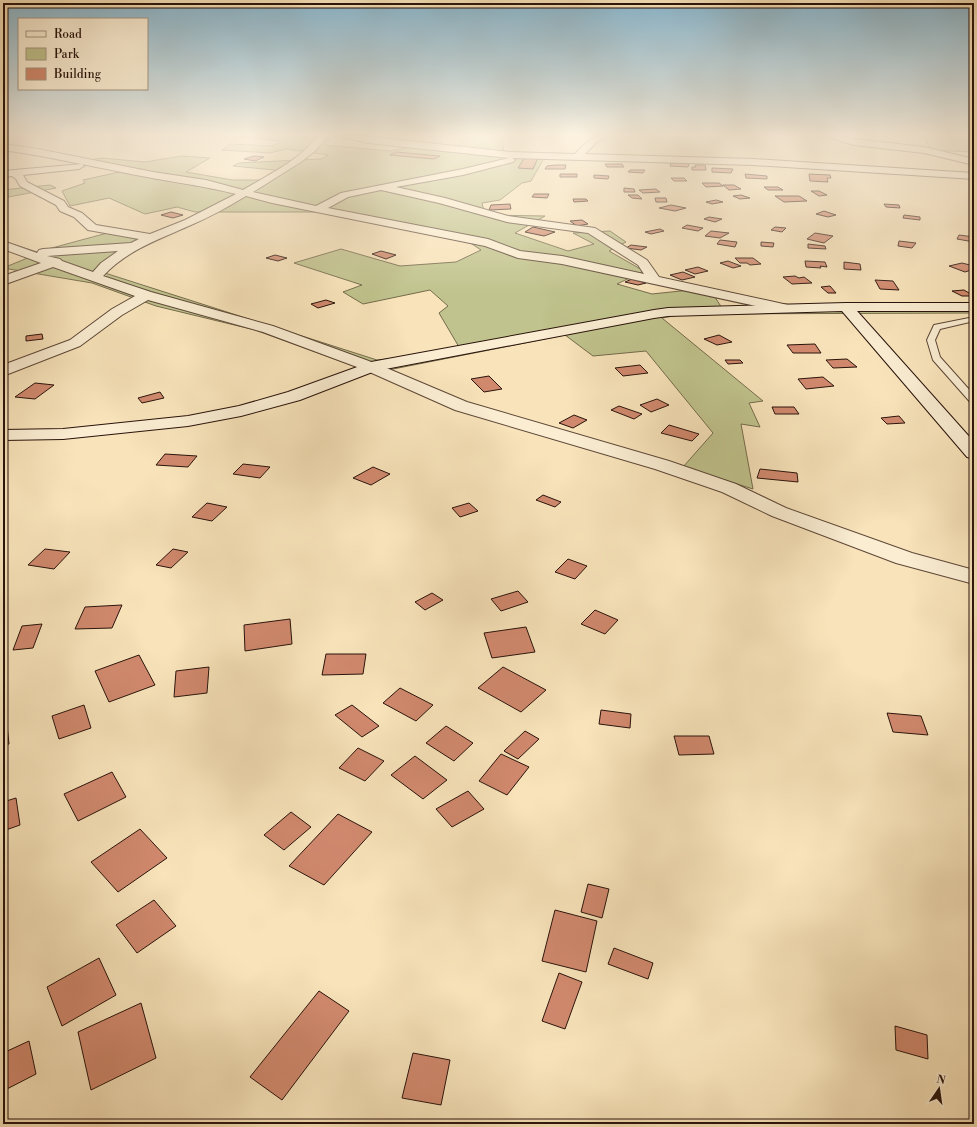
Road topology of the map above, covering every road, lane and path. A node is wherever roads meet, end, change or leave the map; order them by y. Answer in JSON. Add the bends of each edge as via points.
{"nodes":[{"id":1,"x":30,"y":188,"type":"edge"},
{"id":2,"x":224,"y":188,"type":"edge"},
{"id":3,"x":255,"y":188,"type":"edge"},
{"id":4,"x":378,"y":188,"type":"edge"},
{"id":5,"x":384,"y":188,"type":"edge"},
{"id":6,"x":246,"y":193,"type":"junction"},
{"id":7,"x":318,"y":209,"type":"junction"},
{"id":8,"x":151,"y":238,"type":"junction"},
{"id":9,"x":137,"y":244,"type":"junction"},
{"id":10,"x":3,"y":245,"type":"edge"},
{"id":11,"x":31,"y":253,"type":"junction"},
{"id":12,"x":56,"y":262,"type":"junction"},
{"id":13,"x":96,"y":276,"type":"junction"},
{"id":14,"x":654,"y":280,"type":"junction"},
{"id":15,"x":3,"y":281,"type":"edge"},
{"id":16,"x":146,"y":295,"type":"junction"},
{"id":17,"x":974,"y":306,"type":"edge"},
{"id":18,"x":846,"y":307,"type":"junction"},
{"id":19,"x":783,"y":308,"type":"junction"},
{"id":20,"x":974,"y":320,"type":"edge"},
{"id":21,"x":371,"y":367,"type":"junction"},
{"id":22,"x":3,"y":371,"type":"edge"},
{"id":23,"x":974,"y":401,"type":"edge"},
{"id":24,"x":3,"y":436,"type":"edge"},
{"id":25,"x":974,"y":453,"type":"edge"},
{"id":26,"x":974,"y":577,"type":"edge"}],
"edges":[{"from":1,"to":8,"type":"street","via":[[60,203],[64,209],[78,215],[92,228]]},
{"from":2,"to":6,"type":"street"},
{"from":3,"to":6,"type":"street"},
{"from":4,"to":7,"type":"street","via":[[345,195]]},
{"from":5,"to":14,"type":"street","via":[[441,200],[507,219],[591,230],[643,263]]},
{"from":6,"to":7,"type":"street"},
{"from":6,"to":8,"type":"street"},
{"from":7,"to":14,"type":"street","via":[[488,243],[518,254],[562,260]]},
{"from":8,"to":9,"type":"street"},
{"from":9,"to":11,"type":"street","via":[[97,250]]},
{"from":9,"to":13,"type":"street","via":[[106,263]]},
{"from":10,"to":11,"type":"street"},
{"from":11,"to":12,"type":"street"},
{"from":12,"to":13,"type":"street"},
{"from":12,"to":15,"type":"street"},
{"from":13,"to":16,"type":"street"},
{"from":14,"to":19,"type":"street"},
{"from":16,"to":21,"type":"street","via":[[268,329]]},
{"from":16,"to":22,"type":"street","via":[[75,342]]},
{"from":17,"to":18,"type":"street"},
{"from":18,"to":19,"type":"street"},
{"from":18,"to":25,"type":"street"},
{"from":19,"to":21,"type":"street","via":[[654,314]]},
{"from":20,"to":23,"type":"lane","via":[[937,327],[931,340],[936,358]]},
{"from":21,"to":24,"type":"street","via":[[294,396],[241,411],[188,421],[137,428]]},
{"from":21,"to":26,"type":"street","via":[[461,406],[662,465],[729,488],[779,512],[897,555]]}]}
